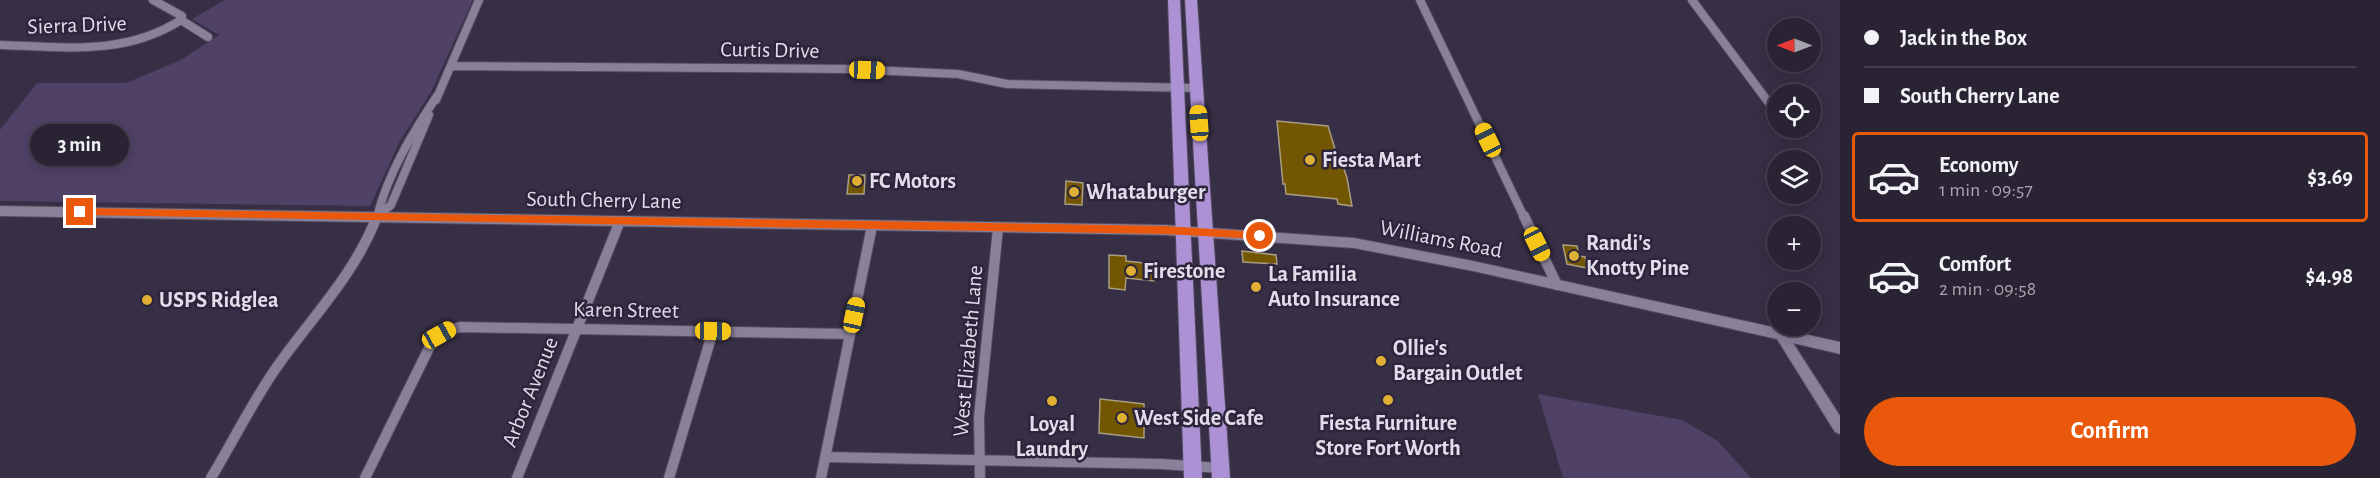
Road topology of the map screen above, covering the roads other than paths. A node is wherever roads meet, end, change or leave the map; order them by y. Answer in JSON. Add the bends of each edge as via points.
{"nodes":[{"id":1,"x":153,"y":0,"type":"edge"},
{"id":2,"x":479,"y":0,"type":"edge"},
{"id":3,"x":1174,"y":0,"type":"edge"},
{"id":4,"x":1191,"y":0,"type":"edge"},
{"id":5,"x":1420,"y":0,"type":"edge"},
{"id":6,"x":1692,"y":0,"type":"edge"},
{"id":7,"x":182,"y":18,"type":"junction"},
{"id":8,"x":208,"y":37,"type":"dead end"},
{"id":9,"x":0,"y":45,"type":"edge"},
{"id":10,"x":450,"y":66,"type":"junction"},
{"id":11,"x":1178,"y":86,"type":"junction"},
{"id":12,"x":1196,"y":88,"type":"junction"},
{"id":13,"x":1767,"y":100,"type":"edge"},
{"id":14,"x":0,"y":211,"type":"edge"},
{"id":15,"x":377,"y":216,"type":"junction"},
{"id":16,"x":620,"y":221,"type":"junction"},
{"id":17,"x":872,"y":226,"type":"junction"},
{"id":18,"x":998,"y":228,"type":"junction"},
{"id":19,"x":1183,"y":231,"type":"junction"},
{"id":20,"x":1207,"y":233,"type":"junction"},
{"id":21,"x":1557,"y":285,"type":"junction"},
{"id":22,"x":577,"y":329,"type":"junction"},
{"id":23,"x":713,"y":331,"type":"junction"},
{"id":24,"x":1767,"y":332,"type":"edge"},
{"id":25,"x":850,"y":334,"type":"junction"},
{"id":26,"x":1781,"y":336,"type":"edge"},
{"id":27,"x":1785,"y":336,"type":"edge"},
{"id":28,"x":1840,"y":348,"type":"edge"},
{"id":29,"x":1840,"y":428,"type":"edge"},
{"id":30,"x":826,"y":457,"type":"junction"},
{"id":31,"x":980,"y":460,"type":"junction"},
{"id":32,"x":1193,"y":472,"type":"edge"},
{"id":33,"x":1221,"y":473,"type":"edge"},
{"id":34,"x":211,"y":478,"type":"edge"},
{"id":35,"x":365,"y":478,"type":"edge"},
{"id":36,"x":517,"y":478,"type":"edge"},
{"id":37,"x":669,"y":478,"type":"edge"},
{"id":38,"x":821,"y":478,"type":"edge"},
{"id":39,"x":980,"y":478,"type":"edge"}],
"edges":[{"from":1,"to":7,"type":"street"},
{"from":2,"to":10,"type":"street"},
{"from":3,"to":11,"type":"main road"},
{"from":4,"to":12,"type":"main road"},
{"from":5,"to":21,"type":"street"},
{"from":6,"to":13,"type":"street"},
{"from":7,"to":8,"type":"street"},
{"from":7,"to":9,"type":"street","name":"Sierra Drive","via":[[144,39],[122,45]]},
{"from":10,"to":11,"type":"street","name":"Curtis Drive","via":[[846,69],[958,74],[1007,84]]},
{"from":10,"to":15,"type":"street","via":[[391,205]]},
{"from":11,"to":12,"type":"street","name":"Curtis Drive"},
{"from":11,"to":19,"type":"main road"},
{"from":12,"to":20,"type":"main road"},
{"from":14,"to":15,"type":"street","name":"South Cherry Lane"},
{"from":15,"to":16,"type":"street","name":"South Cherry Lane"},
{"from":15,"to":34,"type":"street","via":[[348,272],[273,372]]},
{"from":16,"to":17,"type":"street","name":"South Cherry Lane"},
{"from":16,"to":22,"type":"street","name":"Arbor Avenue"},
{"from":17,"to":18,"type":"street","name":"South Cherry Lane"},
{"from":17,"to":25,"type":"street"},
{"from":18,"to":19,"type":"street","name":"South Cherry Lane"},
{"from":18,"to":31,"type":"street","name":"West Elizabeth Lane","via":[[979,417]]},
{"from":19,"to":20,"type":"street","name":"South Cherry Lane"},
{"from":19,"to":32,"type":"main road"},
{"from":20,"to":21,"type":"street","name":"Williams Road","via":[[1354,243]]},
{"from":20,"to":33,"type":"main road"},
{"from":21,"to":24,"type":"street","name":"Williams Road"},
{"from":22,"to":23,"type":"street","name":"Karen Street"},
{"from":22,"to":35,"type":"street","name":"Karen Street","via":[[460,327],[439,335]]},
{"from":22,"to":36,"type":"street","name":"Arbor Avenue"},
{"from":23,"to":25,"type":"street","name":"Karen Street"},
{"from":23,"to":37,"type":"street"},
{"from":25,"to":30,"type":"street"},
{"from":26,"to":29,"type":"street"},
{"from":27,"to":28,"type":"street","name":"Williams Road"},
{"from":30,"to":31,"type":"street"},
{"from":30,"to":38,"type":"street"},
{"from":31,"to":32,"type":"street"},
{"from":31,"to":39,"type":"street","name":"West Elizabeth Lane"},
{"from":32,"to":33,"type":"street"}]}
